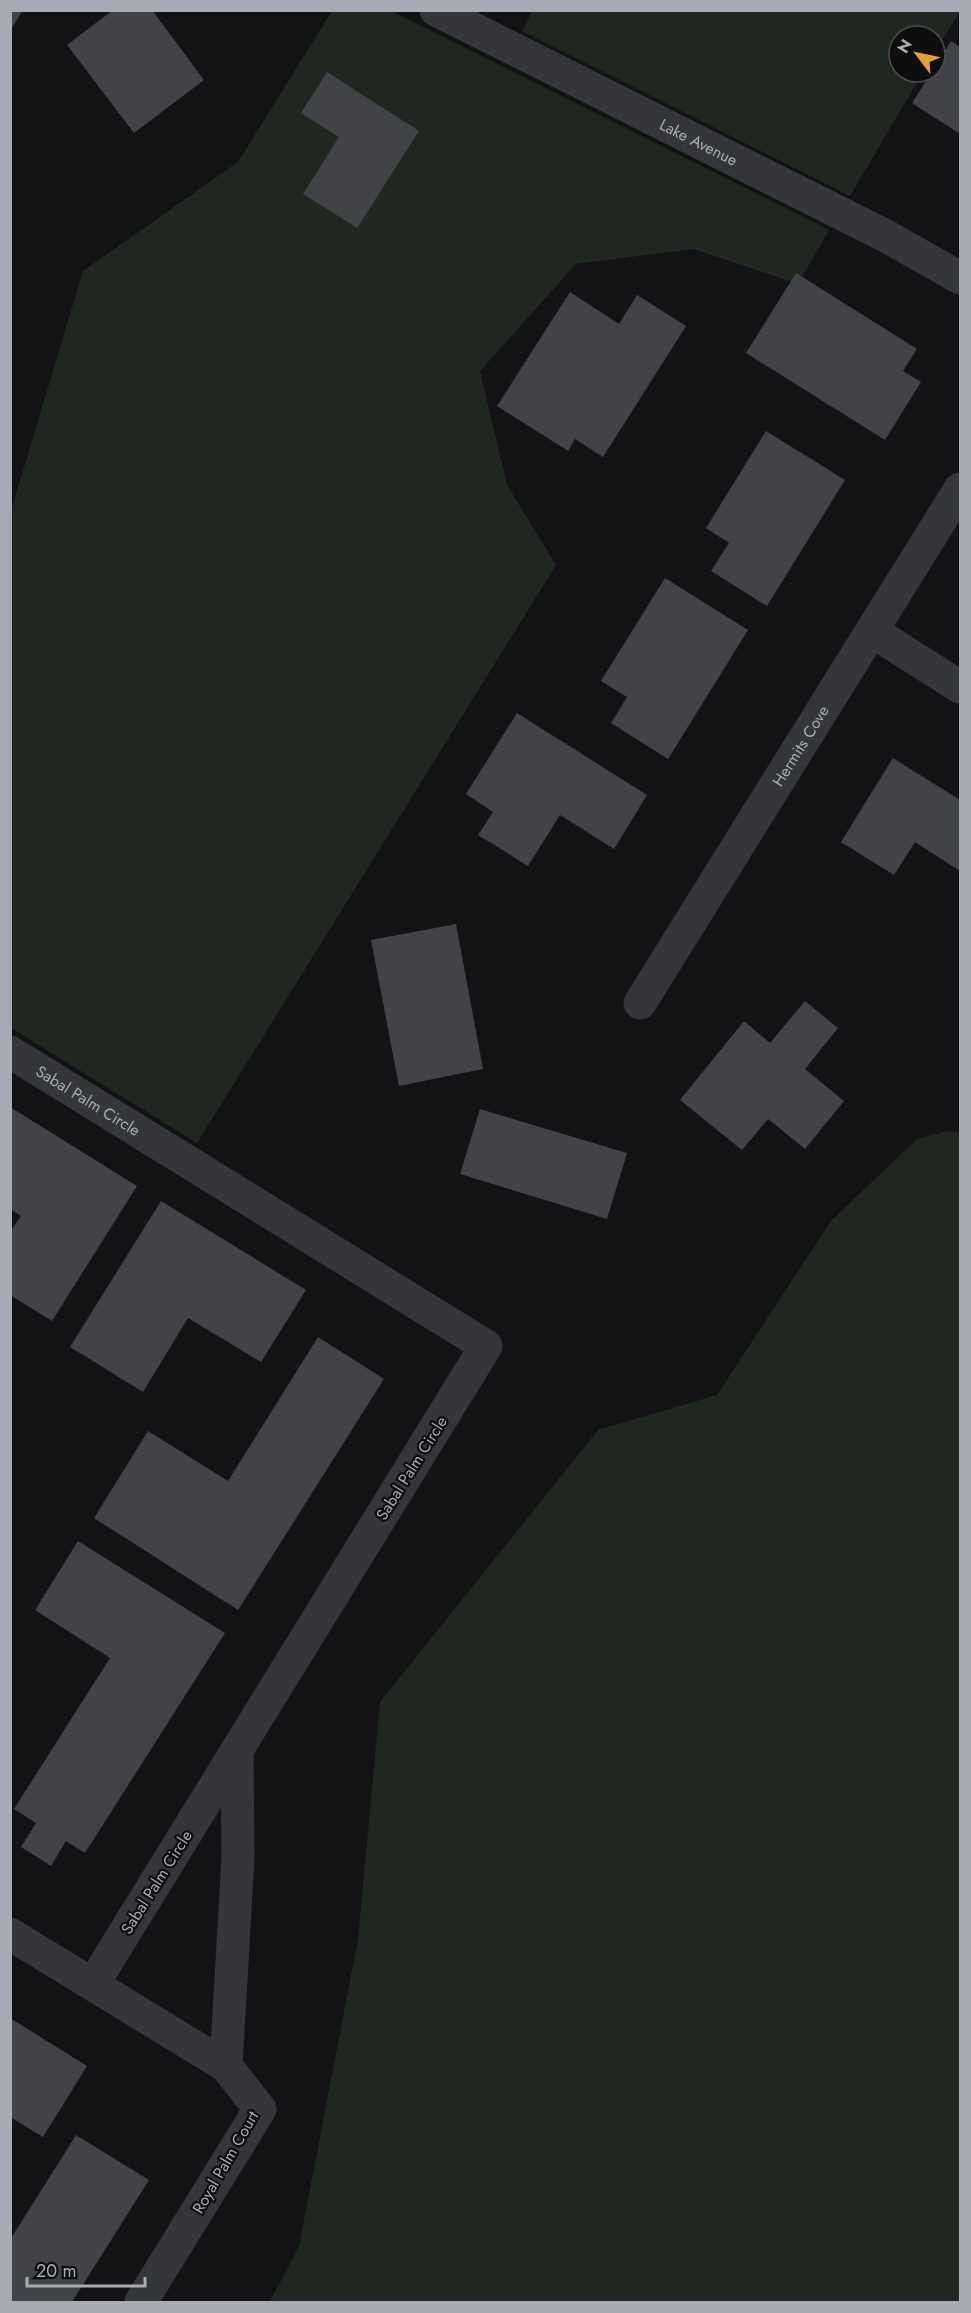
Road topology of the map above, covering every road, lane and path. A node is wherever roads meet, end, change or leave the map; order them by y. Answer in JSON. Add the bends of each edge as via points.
{"nodes":[{"id":1,"x":436,"y":10,"type":"edge"},
{"id":2,"x":960,"y":278,"type":"edge"},
{"id":3,"x":960,"y":489,"type":"edge"},
{"id":4,"x":872,"y":631,"type":"junction"},
{"id":5,"x":960,"y":687,"type":"edge"},
{"id":6,"x":640,"y":1003,"type":"dead end"},
{"id":7,"x":10,"y":1052,"type":"edge"},
{"id":8,"x":237,"y":1751,"type":"junction"},
{"id":9,"x":10,"y":1934,"type":"edge"},
{"id":10,"x":93,"y":1984,"type":"junction"},
{"id":11,"x":226,"y":2066,"type":"junction"},
{"id":12,"x":141,"y":2302,"type":"edge"}],
"edges":[{"from":1,"to":2,"type":"street","name":"Lake Avenue","via":[[886,236]]},
{"from":3,"to":4,"type":"street","name":"Hermits Cove"},
{"from":4,"to":5,"type":"street"},
{"from":4,"to":6,"type":"street","name":"Hermits Cove"},
{"from":7,"to":8,"type":"street","name":"Sabal Palm Circle","via":[[486,1346]]},
{"from":8,"to":10,"type":"street","name":"Sabal Palm Circle"},
{"from":8,"to":11,"type":"street","via":[[238,1858]]},
{"from":9,"to":10,"type":"street"},
{"from":10,"to":11,"type":"street","name":"Royal Palm Court"},
{"from":11,"to":12,"type":"street","name":"Royal Palm Court","via":[[260,2109]]}]}
